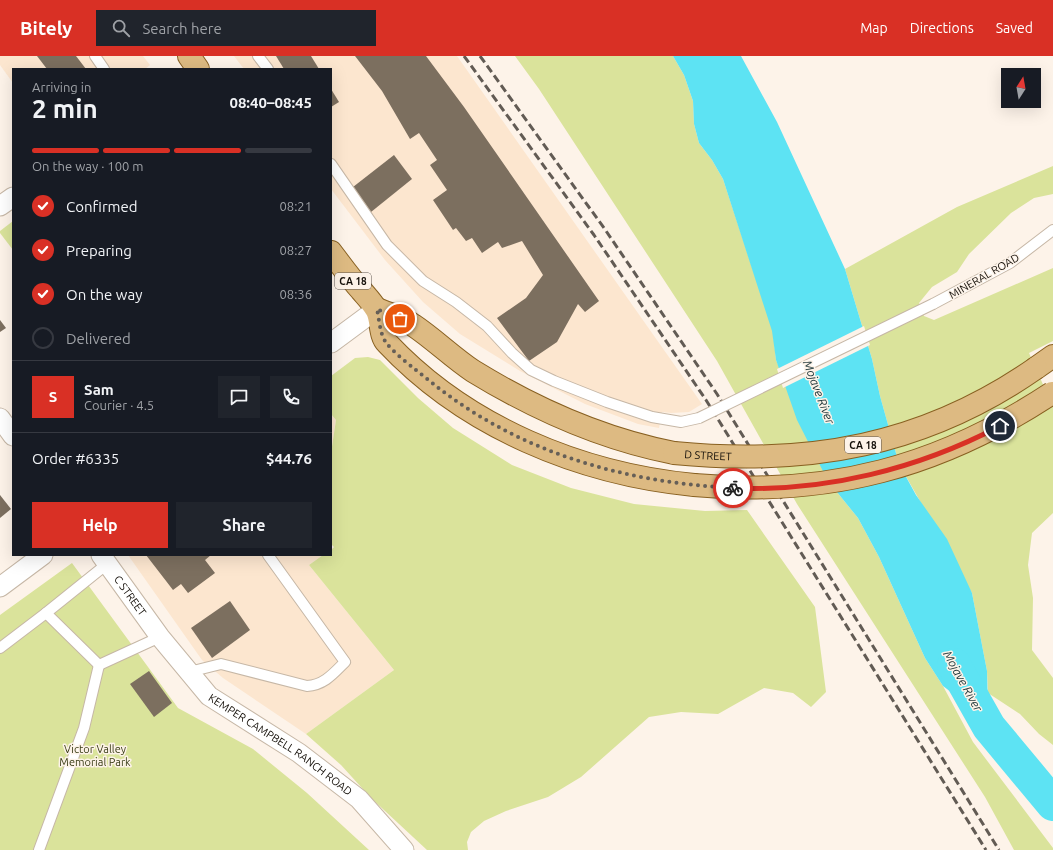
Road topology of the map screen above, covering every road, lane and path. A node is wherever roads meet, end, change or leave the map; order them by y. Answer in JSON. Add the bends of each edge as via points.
{"nodes":[{"id":1,"x":95,"y":56,"type":"edge"},
{"id":2,"x":258,"y":56,"type":"edge"},
{"id":3,"x":103,"y":68,"type":"edge"},
{"id":4,"x":267,"y":68,"type":"edge"},
{"id":5,"x":332,"y":165,"type":"edge"},
{"id":6,"x":12,"y":197,"type":"edge"},
{"id":7,"x":0,"y":206,"type":"edge"},
{"id":8,"x":1053,"y":230,"type":"edge"},
{"id":9,"x":332,"y":253,"type":"edge"},
{"id":10,"x":377,"y":309,"type":"junction"},
{"id":11,"x":332,"y":342,"type":"edge"},
{"id":12,"x":1045,"y":362,"type":"edge"},
{"id":13,"x":1053,"y":393,"type":"edge"},
{"id":14,"x":0,"y":418,"type":"edge"},
{"id":15,"x":12,"y":435,"type":"edge"},
{"id":16,"x":42,"y":556,"type":"edge"},
{"id":17,"x":269,"y":556,"type":"edge"},
{"id":18,"x":104,"y":560,"type":"edge"},
{"id":19,"x":0,"y":587,"type":"edge"},
{"id":20,"x":46,"y":613,"type":"junction"},
{"id":21,"x":160,"y":636,"type":"junction"},
{"id":22,"x":0,"y":648,"type":"edge"},
{"id":23,"x":99,"y":665,"type":"junction"},
{"id":24,"x":189,"y":672,"type":"junction"},
{"id":25,"x":39,"y":850,"type":"edge"},
{"id":26,"x":404,"y":850,"type":"edge"}],
"edges":[{"from":1,"to":3,"type":"lane"},
{"from":2,"to":4,"type":"lane"},
{"from":5,"to":8,"type":"lane","name":"MINERAL ROAD","bridge":true,"via":[[387,244],[423,280],[487,326],[531,370],[594,397],[652,417],[680,422],[699,418],[933,304],[1010,263]]},
{"from":6,"to":7,"type":"street"},
{"from":9,"to":10,"type":"main road","name":"D STREET","number":"CA 18"},
{"from":10,"to":11,"type":"street"},
{"from":10,"to":12,"type":"main road","name":"D STREET","number":"CA 18","bridge":true,"via":[[412,324],[472,370],[529,403],[609,436],[674,453],[775,457],[823,453],[873,443],[918,430],[961,411]]},
{"from":10,"to":13,"type":"main road","name":"D STREET","number":"CA 18","bridge":true,"via":[[385,341],[442,392],[493,425],[577,461],[632,476],[694,485],[736,488],[787,487],[878,473],[969,442],[1009,421]]},
{"from":14,"to":15,"type":"street"},
{"from":16,"to":19,"type":"street"},
{"from":17,"to":24,"type":"lane","via":[[345,662],[326,681],[307,686],[222,664]]},
{"from":18,"to":20,"type":"lane"},
{"from":18,"to":21,"type":"street","name":"C STREET"},
{"from":20,"to":22,"type":"lane"},
{"from":20,"to":23,"type":"lane"},
{"from":21,"to":23,"type":"lane"},
{"from":21,"to":24,"type":"street","name":"KEMPER CAMPBELL RANCH ROAD"},
{"from":23,"to":25,"type":"lane","via":[[84,728]]},
{"from":24,"to":26,"type":"street","name":"KEMPER CAMPBELL RANCH ROAD","via":[[209,696],[298,753],[359,799]]}]}
